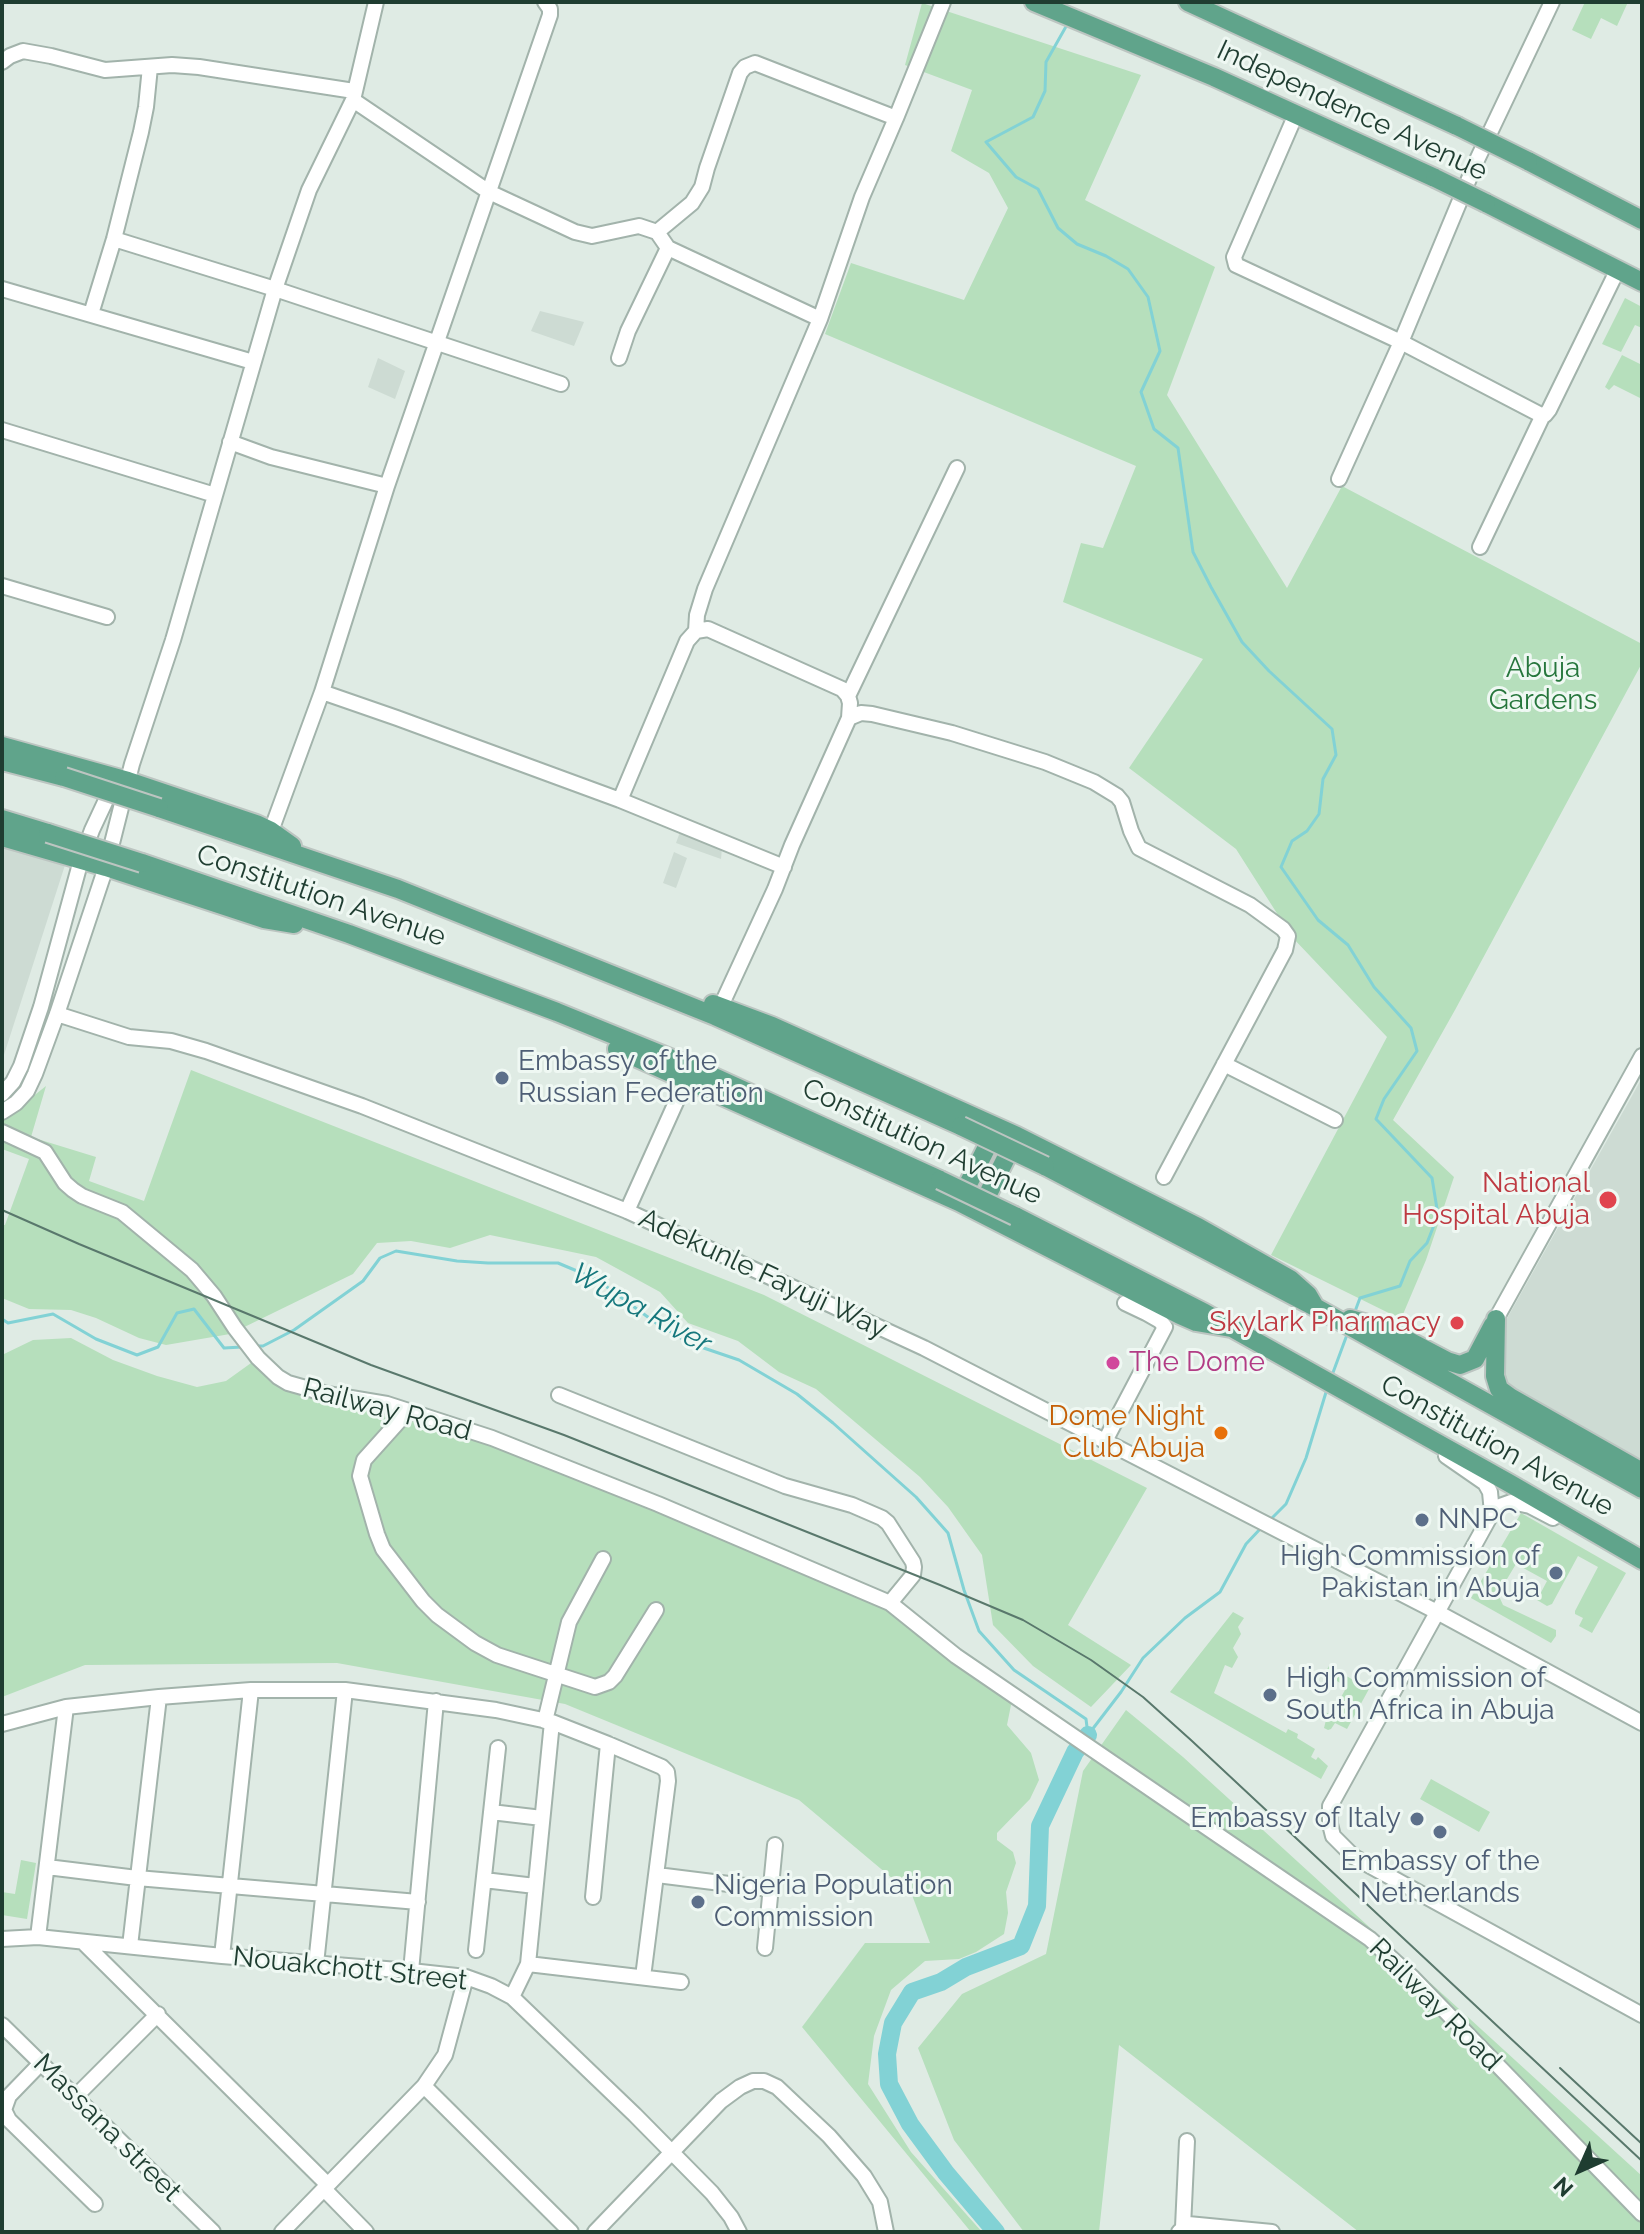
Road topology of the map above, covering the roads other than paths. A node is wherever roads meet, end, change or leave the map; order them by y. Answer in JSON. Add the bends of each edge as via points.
{"nodes":[{"id":1,"x":376,"y":2,"type":"edge"},
{"id":2,"x":545,"y":2,"type":"edge"},
{"id":3,"x":943,"y":2,"type":"edge"},
{"id":4,"x":1034,"y":2,"type":"edge"},
{"id":5,"x":1188,"y":2,"type":"edge"},
{"id":6,"x":1552,"y":2,"type":"edge"},
{"id":7,"x":2,"y":62,"type":"edge"},
{"id":8,"x":150,"y":67,"type":"junction"},
{"id":9,"x":354,"y":95,"type":"junction"},
{"id":10,"x":1296,"y":114,"type":"junction"},
{"id":11,"x":896,"y":118,"type":"junction"},
{"id":12,"x":489,"y":192,"type":"junction"},
{"id":13,"x":1642,"y":220,"type":"edge"},
{"id":14,"x":657,"y":232,"type":"junction"},
{"id":15,"x":114,"y":239,"type":"junction"},
{"id":16,"x":668,"y":248,"type":"junction"},
{"id":17,"x":1618,"y":269,"type":"junction"},
{"id":18,"x":1642,"y":282,"type":"edge"},
{"id":19,"x":2,"y":289,"type":"edge"},
{"id":20,"x":275,"y":289,"type":"junction"},
{"id":21,"x":91,"y":314,"type":"junction"},
{"id":22,"x":820,"y":319,"type":"junction"},
{"id":23,"x":1401,"y":342,"type":"junction"},
{"id":24,"x":437,"y":344,"type":"junction"},
{"id":25,"x":619,"y":358,"type":"dead end"},
{"id":26,"x":253,"y":362,"type":"junction"},
{"id":27,"x":561,"y":384,"type":"dead end"},
{"id":28,"x":1543,"y":415,"type":"junction"},
{"id":29,"x":2,"y":430,"type":"edge"},
{"id":30,"x":230,"y":442,"type":"junction"},
{"id":31,"x":957,"y":468,"type":"dead end"},
{"id":32,"x":1339,"y":479,"type":"dead end"},
{"id":33,"x":387,"y":486,"type":"junction"},
{"id":34,"x":215,"y":495,"type":"junction"},
{"id":35,"x":1480,"y":547,"type":"dead end"},
{"id":36,"x":2,"y":586,"type":"edge"},
{"id":37,"x":107,"y":617,"type":"dead end"},
{"id":38,"x":696,"y":631,"type":"junction"},
{"id":39,"x":322,"y":692,"type":"junction"},
{"id":40,"x":848,"y":696,"type":"junction"},
{"id":41,"x":849,"y":718,"type":"junction"},
{"id":42,"x":2,"y":746,"type":"edge"},
{"id":43,"x":2,"y":761,"type":"edge"},
{"id":44,"x":126,"y":775,"type":"junction"},
{"id":45,"x":620,"y":800,"type":"junction"},
{"id":46,"x":2,"y":819,"type":"edge"},
{"id":47,"x":271,"y":831,"type":"junction"},
{"id":48,"x":2,"y":837,"type":"edge"},
{"id":49,"x":310,"y":859,"type":"junction"},
{"id":50,"x":81,"y":860,"type":"junction"},
{"id":51,"x":106,"y":867,"type":"junction"},
{"id":52,"x":784,"y":867,"type":"junction"},
{"id":53,"x":349,"y":934,"type":"junction"},
{"id":54,"x":609,"y":974,"type":"junction"},
{"id":55,"x":721,"y":1006,"type":"junction"},
{"id":56,"x":557,"y":1012,"type":"junction"},
{"id":57,"x":57,"y":1014,"type":"junction"},
{"id":58,"x":1642,"y":1056,"type":"edge"},
{"id":59,"x":1224,"y":1064,"type":"junction"},
{"id":60,"x":686,"y":1080,"type":"junction"},
{"id":61,"x":2,"y":1094,"type":"edge"},
{"id":62,"x":2,"y":1112,"type":"edge"},
{"id":63,"x":1335,"y":1120,"type":"dead end"},
{"id":64,"x":997,"y":1126,"type":"junction"},
{"id":65,"x":2,"y":1132,"type":"edge"},
{"id":66,"x":1017,"y":1136,"type":"junction"},
{"id":67,"x":1164,"y":1177,"type":"dead end"},
{"id":68,"x":959,"y":1202,"type":"junction"},
{"id":69,"x":627,"y":1211,"type":"junction"},
{"id":70,"x":979,"y":1212,"type":"junction"},
{"id":71,"x":1125,"y":1303,"type":"dead end"},
{"id":72,"x":1320,"y":1310,"type":"junction"},
{"id":73,"x":1496,"y":1319,"type":"junction"},
{"id":74,"x":1231,"y":1328,"type":"junction"},
{"id":75,"x":1421,"y":1357,"type":"junction"},
{"id":76,"x":559,"y":1395,"type":"dead end"},
{"id":77,"x":408,"y":1411,"type":"junction"},
{"id":78,"x":1424,"y":1437,"type":"junction"},
{"id":79,"x":1105,"y":1441,"type":"junction"},
{"id":80,"x":1642,"y":1472,"type":"edge"},
{"id":81,"x":1642,"y":1489,"type":"edge"},
{"id":82,"x":1492,"y":1513,"type":"junction"},
{"id":83,"x":1595,"y":1533,"type":"junction"},
{"id":84,"x":603,"y":1559,"type":"dead end"},
{"id":85,"x":1642,"y":1560,"type":"edge"},
{"id":86,"x":890,"y":1603,"type":"junction"},
{"id":87,"x":656,"y":1610,"type":"dead end"},
{"id":88,"x":1437,"y":1612,"type":"junction"},
{"id":89,"x":555,"y":1675,"type":"junction"},
{"id":90,"x":251,"y":1690,"type":"junction"},
{"id":91,"x":345,"y":1690,"type":"junction"},
{"id":92,"x":159,"y":1697,"type":"junction"},
{"id":93,"x":436,"y":1701,"type":"junction"},
{"id":94,"x":66,"y":1707,"type":"junction"},
{"id":95,"x":548,"y":1721,"type":"junction"},
{"id":96,"x":1642,"y":1723,"type":"edge"},
{"id":97,"x":2,"y":1724,"type":"edge"},
{"id":98,"x":608,"y":1744,"type":"junction"},
{"id":99,"x":498,"y":1748,"type":"dead end"},
{"id":100,"x":491,"y":1812,"type":"junction"},
{"id":101,"x":542,"y":1818,"type":"junction"},
{"id":102,"x":775,"y":1845,"type":"dead end"},
{"id":103,"x":47,"y":1867,"type":"junction"},
{"id":104,"x":657,"y":1875,"type":"junction"},
{"id":105,"x":137,"y":1878,"type":"junction"},
{"id":106,"x":484,"y":1880,"type":"junction"},
{"id":107,"x":535,"y":1886,"type":"junction"},
{"id":108,"x":230,"y":1887,"type":"junction"},
{"id":109,"x":769,"y":1889,"type":"junction"},
{"id":110,"x":323,"y":1893,"type":"junction"},
{"id":111,"x":593,"y":1897,"type":"dead end"},
{"id":112,"x":418,"y":1902,"type":"junction"},
{"id":113,"x":38,"y":1937,"type":"junction"},
{"id":114,"x":2,"y":1939,"type":"edge"},
{"id":115,"x":83,"y":1942,"type":"junction"},
{"id":116,"x":130,"y":1946,"type":"junction"},
{"id":117,"x":765,"y":1948,"type":"dead end"},
{"id":118,"x":476,"y":1950,"type":"dead end"},
{"id":119,"x":222,"y":1956,"type":"junction"},
{"id":120,"x":316,"y":1964,"type":"junction"},
{"id":121,"x":528,"y":1964,"type":"junction"},
{"id":122,"x":411,"y":1971,"type":"junction"},
{"id":123,"x":466,"y":1977,"type":"junction"},
{"id":124,"x":643,"y":1977,"type":"junction"},
{"id":125,"x":681,"y":1982,"type":"dead end"},
{"id":126,"x":512,"y":1997,"type":"junction"},
{"id":127,"x":158,"y":2014,"type":"junction"},
{"id":128,"x":1642,"y":2015,"type":"edge"},
{"id":129,"x":2,"y":2025,"type":"edge"},
{"id":130,"x":41,"y":2063,"type":"junction"},
{"id":131,"x":424,"y":2086,"type":"junction"},
{"id":132,"x":75,"y":2097,"type":"junction"},
{"id":133,"x":1187,"y":2141,"type":"dead end"},
{"id":134,"x":672,"y":2153,"type":"junction"},
{"id":135,"x":326,"y":2187,"type":"junction"},
{"id":136,"x":95,"y":2204,"type":"dead end"},
{"id":137,"x":1642,"y":2214,"type":"edge"},
{"id":138,"x":1181,"y":2230,"type":"edge"},
{"id":139,"x":1243,"y":2231,"type":"edge"},
{"id":140,"x":213,"y":2232,"type":"edge"},
{"id":141,"x":282,"y":2232,"type":"edge"},
{"id":142,"x":366,"y":2232,"type":"edge"},
{"id":143,"x":571,"y":2232,"type":"edge"},
{"id":144,"x":595,"y":2232,"type":"edge"},
{"id":145,"x":739,"y":2232,"type":"edge"},
{"id":146,"x":886,"y":2232,"type":"edge"},
{"id":147,"x":1272,"y":2232,"type":"edge"}],
"edges":[{"from":1,"to":9,"type":"street"},
{"from":2,"to":12,"type":"street","via":[[550,15]]},
{"from":3,"to":11,"type":"street"},
{"from":4,"to":10,"type":"main road","name":"Independence Avenue"},
{"from":5,"to":13,"type":"main road","name":"Independence Avenue","bridge":true,"via":[[1457,126]]},
{"from":6,"to":23,"type":"street","via":[[1476,162]]},
{"from":7,"to":8,"type":"street","via":[[23,51],[105,70]]},
{"from":8,"to":9,"type":"street","via":[[199,67]]},
{"from":8,"to":15,"type":"street","via":[[146,107]]},
{"from":9,"to":12,"type":"street"},
{"from":9,"to":20,"type":"street","via":[[309,190]]},
{"from":10,"to":17,"type":"main road","name":"Independence Avenue","bridge":true},
{"from":10,"to":23,"type":"street","via":[[1234,257],[1236,265]]},
{"from":11,"to":14,"type":"street","via":[[750,64],[740,73],[702,187],[692,203]]},
{"from":11,"to":22,"type":"street"},
{"from":12,"to":14,"type":"street","via":[[575,232],[592,236],[639,226]]},
{"from":12,"to":24,"type":"street"},
{"from":14,"to":16,"type":"street"},
{"from":15,"to":20,"type":"street"},
{"from":15,"to":21,"type":"street"},
{"from":16,"to":22,"type":"street"},
{"from":16,"to":25,"type":"street"},
{"from":17,"to":18,"type":"main road","name":"Independence Avenue"},
{"from":17,"to":28,"type":"street"},
{"from":19,"to":21,"type":"street"},
{"from":20,"to":24,"type":"street"},
{"from":20,"to":26,"type":"street"},
{"from":21,"to":26,"type":"street"},
{"from":22,"to":38,"type":"street","via":[[705,589]]},
{"from":23,"to":28,"type":"street"},
{"from":23,"to":32,"type":"street"},
{"from":24,"to":27,"type":"street"},
{"from":24,"to":33,"type":"street"},
{"from":26,"to":30,"type":"street"},
{"from":28,"to":35,"type":"street"},
{"from":29,"to":34,"type":"street"},
{"from":30,"to":33,"type":"street"},
{"from":30,"to":34,"type":"street"},
{"from":31,"to":40,"type":"street"},
{"from":33,"to":39,"type":"street"},
{"from":34,"to":44,"type":"street"},
{"from":36,"to":37,"type":"street"},
{"from":38,"to":40,"type":"street","via":[[708,629]]},
{"from":38,"to":45,"type":"street","via":[[687,641]]},
{"from":39,"to":45,"type":"street"},
{"from":39,"to":47,"type":"street"},
{"from":40,"to":41,"type":"street"},
{"from":41,"to":52,"type":"street"},
{"from":41,"to":59,"type":"street","via":[[866,713],[952,733],[1094,782],[1122,802],[1139,848],[1250,905],[1283,929],[1288,936],[1285,950]]},
{"from":42,"to":44,"type":"main road"},
{"from":43,"to":49,"type":"main road","name":"Constitution Avenue","bridge":true},
{"from":44,"to":47,"type":"main road"},
{"from":44,"to":50,"type":"street","via":[[105,801]]},
{"from":44,"to":51,"type":"street"},
{"from":45,"to":52,"type":"street"},
{"from":46,"to":53,"type":"main road","name":"Constitution Avenue","bridge":true},
{"from":47,"to":49,"type":"main road"},
{"from":48,"to":50,"type":"main road"},
{"from":49,"to":54,"type":"main road","name":"Constitution Avenue"},
{"from":50,"to":51,"type":"main road"},
{"from":50,"to":61,"type":"street","via":[[41,1007],[21,1066]]},
{"from":51,"to":53,"type":"main road","via":[[264,919]]},
{"from":51,"to":57,"type":"street"},
{"from":52,"to":55,"type":"street"},
{"from":53,"to":56,"type":"main road","name":"Constitution Avenue"},
{"from":54,"to":55,"type":"main road"},
{"from":54,"to":72,"type":"main road","name":"Constitution Avenue","bridge":true,"via":[[961,1126]]},
{"from":55,"to":64,"type":"main road"},
{"from":56,"to":60,"type":"main road","via":[[596,1039]]},
{"from":56,"to":74,"type":"main road","name":"Constitution Avenue","bridge":true,"via":[[940,1180]]},
{"from":57,"to":62,"type":"street","via":[[27,1091]]},
{"from":57,"to":69,"type":"street","name":"Adekunle Fayuji Way","via":[[129,1037],[206,1051],[362,1106]]},
{"from":58,"to":73,"type":"street"},
{"from":59,"to":63,"type":"street"},
{"from":59,"to":67,"type":"street"},
{"from":60,"to":68,"type":"main road"},
{"from":60,"to":69,"type":"street"},
{"from":64,"to":66,"type":"main road"},
{"from":64,"to":68,"type":"main road"},
{"from":65,"to":77,"type":"street","name":"Railway Road","via":[[45,1152],[73,1190],[129,1216],[192,1270],[278,1377],[299,1388]]},
{"from":66,"to":70,"type":"main road"},
{"from":66,"to":72,"type":"main road","via":[[1290,1279]]},
{"from":68,"to":70,"type":"main road"},
{"from":69,"to":79,"type":"street","name":"Adekunle Fayuji Way","via":[[924,1348]]},
{"from":70,"to":74,"type":"main road","via":[[1180,1315]]},
{"from":71,"to":79,"type":"street","via":[[1165,1327]]},
{"from":72,"to":75,"type":"main road","name":"Constitution Avenue"},
{"from":73,"to":75,"type":"main road","via":[[1472,1362]]},
{"from":73,"to":80,"type":"main road","via":[[1495,1376],[1503,1392]]},
{"from":74,"to":78,"type":"main road","name":"Constitution Avenue"},
{"from":75,"to":81,"type":"main road","name":"Constitution Avenue"},
{"from":76,"to":86,"type":"street","via":[[785,1486],[882,1518],[914,1567]]},
{"from":77,"to":86,"type":"street","name":"Railway Road","via":[[644,1498]]},
{"from":77,"to":89,"type":"street","via":[[361,1469],[383,1549],[423,1601],[456,1629],[497,1655]]},
{"from":78,"to":82,"type":"street","via":[[1485,1483]]},
{"from":78,"to":83,"type":"main road","name":"Constitution Avenue"},
{"from":79,"to":88,"type":"street","name":"Adekunle Fayuji Way"},
{"from":82,"to":83,"type":"street","via":[[1520,1503]]},
{"from":82,"to":88,"type":"street"},
{"from":83,"to":85,"type":"main road","name":"Constitution Avenue"},
{"from":84,"to":89,"type":"street","via":[[569,1622]]},
{"from":86,"to":137,"type":"street","name":"Railway Road","via":[[956,1656],[1382,1948]]},
{"from":87,"to":89,"type":"street","via":[[609,1682],[595,1687]]},
{"from":88,"to":96,"type":"street","name":"Adekunle Fayuji Way"},
{"from":88,"to":128,"type":"street","via":[[1330,1806],[1333,1836],[1354,1857]]},
{"from":89,"to":95,"type":"street"},
{"from":90,"to":91,"type":"street"},
{"from":90,"to":92,"type":"street"},
{"from":90,"to":108,"type":"street"},
{"from":91,"to":93,"type":"street"},
{"from":91,"to":110,"type":"street"},
{"from":92,"to":94,"type":"street"},
{"from":92,"to":105,"type":"street"},
{"from":93,"to":95,"type":"street"},
{"from":93,"to":112,"type":"street"},
{"from":94,"to":97,"type":"street"},
{"from":94,"to":103,"type":"street"},
{"from":95,"to":98,"type":"street"},
{"from":95,"to":101,"type":"street"},
{"from":98,"to":104,"type":"street","via":[[667,1772]]},
{"from":98,"to":111,"type":"street"},
{"from":99,"to":100,"type":"street"},
{"from":100,"to":101,"type":"street"},
{"from":100,"to":106,"type":"street"},
{"from":101,"to":107,"type":"street"},
{"from":102,"to":109,"type":"street"},
{"from":103,"to":105,"type":"street"},
{"from":103,"to":113,"type":"street"},
{"from":104,"to":109,"type":"street"},
{"from":104,"to":124,"type":"street"},
{"from":105,"to":108,"type":"street"},
{"from":105,"to":116,"type":"street"},
{"from":106,"to":107,"type":"street"},
{"from":106,"to":118,"type":"street"},
{"from":107,"to":121,"type":"street"},
{"from":108,"to":110,"type":"street"},
{"from":108,"to":119,"type":"street"},
{"from":109,"to":117,"type":"street"},
{"from":110,"to":112,"type":"street"},
{"from":110,"to":120,"type":"street"},
{"from":112,"to":122,"type":"street"},
{"from":113,"to":114,"type":"street","name":"Nouakchott Street"},
{"from":113,"to":115,"type":"street","name":"Nouakchott Street"},
{"from":115,"to":116,"type":"street","name":"Nouakchott Street"},
{"from":115,"to":127,"type":"street"},
{"from":116,"to":119,"type":"street","name":"Nouakchott Street"},
{"from":119,"to":120,"type":"street","name":"Nouakchott Street"},
{"from":120,"to":122,"type":"street","name":"Nouakchott Street"},
{"from":121,"to":124,"type":"street"},
{"from":121,"to":126,"type":"street"},
{"from":122,"to":123,"type":"street","name":"Nouakchott Street"},
{"from":123,"to":126,"type":"street","name":"Nouakchott Street"},
{"from":123,"to":131,"type":"street","via":[[445,2055]]},
{"from":124,"to":125,"type":"street"},
{"from":126,"to":134,"type":"street","name":"Nouakchott Street"},
{"from":127,"to":132,"type":"street"},
{"from":127,"to":135,"type":"street"},
{"from":129,"to":130,"type":"street","name":"Massana street"},
{"from":130,"to":132,"type":"street","name":"Massana street"},
{"from":130,"to":136,"type":"street","via":[[9,2096],[4,2110]]},
{"from":131,"to":135,"type":"street"},
{"from":131,"to":143,"type":"street"},
{"from":132,"to":140,"type":"street","name":"Massana street"},
{"from":133,"to":138,"type":"street"},
{"from":134,"to":144,"type":"street"},
{"from":134,"to":145,"type":"street","name":"Nouakchott Street","via":[[712,2193]]},
{"from":134,"to":146,"type":"street","via":[[721,2101],[740,2087],[764,2081],[829,2136],[864,2176],[880,2202]]},
{"from":135,"to":141,"type":"street"},
{"from":135,"to":142,"type":"street"},
{"from":138,"to":139,"type":"street","via":[[1188,2224]]},
{"from":139,"to":147,"type":"street"}]}
